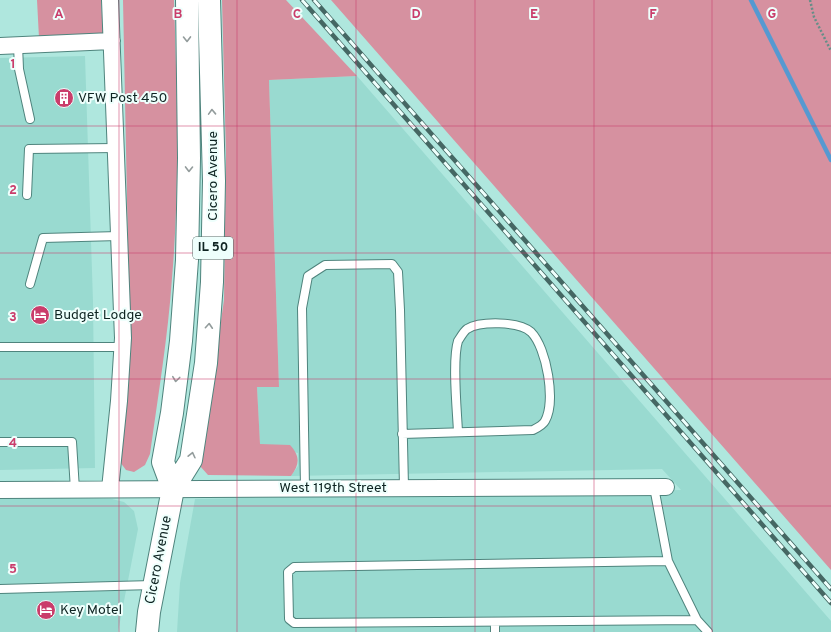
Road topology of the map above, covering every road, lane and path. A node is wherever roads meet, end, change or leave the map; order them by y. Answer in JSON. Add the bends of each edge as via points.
{"nodes":[{"id":1,"x":110,"y":0,"type":"edge"},
{"id":2,"x":187,"y":0,"type":"edge"},
{"id":3,"x":209,"y":0,"type":"edge"},
{"id":4,"x":810,"y":0,"type":"edge"},
{"id":5,"x":112,"y":41,"type":"junction"},
{"id":6,"x":18,"y":45,"type":"junction"},
{"id":7,"x":0,"y":46,"type":"edge"},
{"id":8,"x":831,"y":51,"type":"edge"},
{"id":9,"x":30,"y":119,"type":"dead end"},
{"id":10,"x":116,"y":148,"type":"junction"},
{"id":11,"x":27,"y":195,"type":"dead end"},
{"id":12,"x":119,"y":236,"type":"junction"},
{"id":13,"x":30,"y":284,"type":"dead end"},
{"id":14,"x":0,"y":347,"type":"edge"},
{"id":15,"x":122,"y":347,"type":"junction"},
{"id":16,"x":458,"y":432,"type":"junction"},
{"id":17,"x":402,"y":434,"type":"junction"},
{"id":18,"x":0,"y":442,"type":"edge"},
{"id":19,"x":404,"y":487,"type":"junction"},
{"id":20,"x":660,"y":487,"type":"joint"},
{"id":21,"x":304,"y":488,"type":"junction"},
{"id":22,"x":110,"y":489,"type":"junction"},
{"id":23,"x":173,"y":489,"type":"junction"},
{"id":24,"x":0,"y":490,"type":"edge"},
{"id":25,"x":75,"y":490,"type":"junction"},
{"id":26,"x":668,"y":561,"type":"junction"},
{"id":27,"x":154,"y":585,"type":"junction"},
{"id":28,"x":0,"y":589,"type":"edge"},
{"id":29,"x":697,"y":620,"type":"junction"},
{"id":30,"x":494,"y":622,"type":"junction"},
{"id":31,"x":147,"y":632,"type":"edge"},
{"id":32,"x":495,"y":632,"type":"edge"},
{"id":33,"x":708,"y":632,"type":"edge"}],
"edges":[{"from":1,"to":5,"type":"street"},
{"from":2,"to":23,"type":"main road","name":"Cicero Avenue","number":"IL 50","one_way":true,"via":[[187,260],[181,341],[163,462]]},
{"from":23,"to":3,"type":"main road","name":"Cicero Avenue","number":"IL 50","one_way":true,"via":[[191,460],[207,356],[212,282],[214,181]]},
{"from":4,"to":8,"type":"path","via":[[814,17]]},
{"from":5,"to":6,"type":"street"},
{"from":5,"to":10,"type":"street"},
{"from":6,"to":7,"type":"street"},
{"from":6,"to":9,"type":"lane","via":[[19,69]]},
{"from":10,"to":11,"type":"lane","via":[[29,149]]},
{"from":10,"to":12,"type":"street"},
{"from":12,"to":13,"type":"lane","via":[[43,238]]},
{"from":12,"to":15,"type":"street"},
{"from":14,"to":15,"type":"lane"},
{"from":15,"to":22,"type":"street","via":[[120,401]]},
{"from":16,"to":16,"type":"lane","via":[[533,430],[545,423],[549,410],[548,365],[531,332],[517,325],[500,323],[465,329],[458,341],[456,360]]},
{"from":16,"to":17,"type":"lane"},
{"from":17,"to":19,"type":"lane"},
{"from":17,"to":21,"type":"lane","via":[[398,272],[392,264],[325,265],[308,276],[302,308]]},
{"from":18,"to":25,"type":"lane","via":[[72,442]]},
{"from":19,"to":20,"type":"street","name":"West 119th Street"},
{"from":19,"to":21,"type":"street","name":"West 119th Street"},
{"from":20,"to":26,"type":"lane"},
{"from":21,"to":23,"type":"street","name":"West 119th Street"},
{"from":22,"to":23,"type":"street","name":"West 119th Street"},
{"from":22,"to":25,"type":"street","name":"West 119th Street"},
{"from":23,"to":27,"type":"main road","name":"Cicero Avenue","number":"IL 50"},
{"from":24,"to":25,"type":"street","name":"West 119th Street"},
{"from":26,"to":29,"type":"lane"},
{"from":26,"to":30,"type":"lane","via":[[294,567],[288,572],[289,619],[294,623]]},
{"from":27,"to":28,"type":"lane"},
{"from":27,"to":31,"type":"main road","name":"Cicero Avenue","number":"IL 50"},
{"from":29,"to":30,"type":"lane"},
{"from":29,"to":33,"type":"lane"},
{"from":30,"to":32,"type":"lane"}]}
